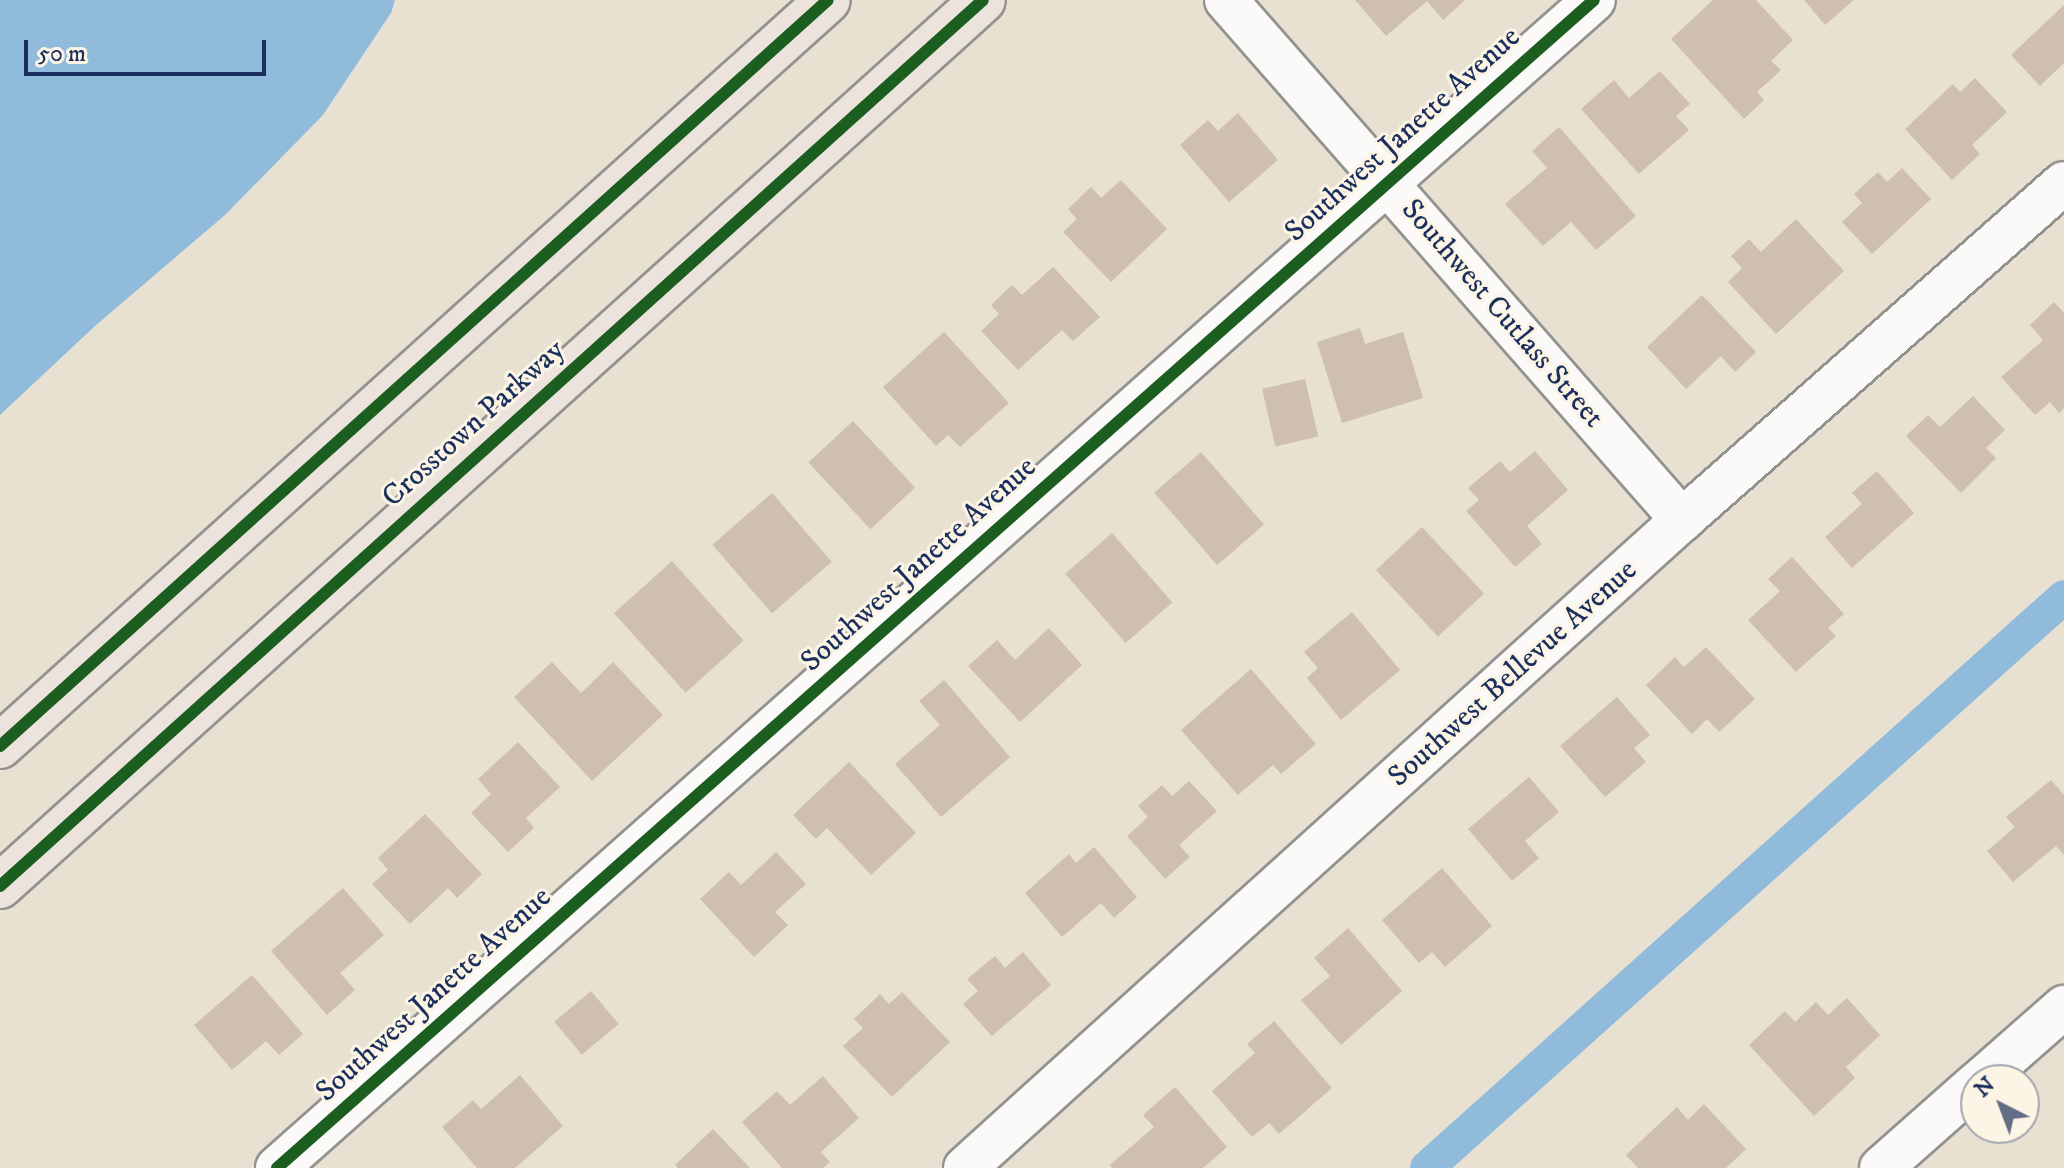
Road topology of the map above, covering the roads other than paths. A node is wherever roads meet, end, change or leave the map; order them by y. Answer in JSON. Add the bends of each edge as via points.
{"nodes":[{"id":1,"x":828,"y":0,"type":"edge"},
{"id":2,"x":983,"y":0,"type":"edge"},
{"id":3,"x":1226,"y":0,"type":"edge"},
{"id":4,"x":1594,"y":0,"type":"edge"},
{"id":5,"x":1389,"y":183,"type":"junction"},
{"id":6,"x":2064,"y":183,"type":"edge"},
{"id":7,"x":1682,"y":520,"type":"junction"},
{"id":8,"x":0,"y":746,"type":"edge"},
{"id":9,"x":0,"y":886,"type":"edge"},
{"id":10,"x":2064,"y":1007,"type":"edge"},
{"id":11,"x":1999,"y":1064,"type":"edge"},
{"id":12,"x":1960,"y":1100,"type":"edge"},
{"id":13,"x":1895,"y":1163,"type":"edge"},
{"id":14,"x":277,"y":1168,"type":"edge"},
{"id":15,"x":965,"y":1168,"type":"edge"}],
"edges":[{"from":1,"to":8,"type":"main road"},
{"from":2,"to":9,"type":"main road","name":"Crosstown Parkway"},
{"from":3,"to":5,"type":"street","name":"Southwest Cutlass Street"},
{"from":4,"to":5,"type":"street","name":"Southwest Janette Avenue"},
{"from":5,"to":7,"type":"street","name":"Southwest Cutlass Street"},
{"from":5,"to":14,"type":"street","name":"Southwest Janette Avenue"},
{"from":6,"to":7,"type":"street","name":"Southwest Bellevue Avenue"},
{"from":7,"to":15,"type":"street","name":"Southwest Bellevue Avenue"},
{"from":10,"to":11,"type":"street"},
{"from":12,"to":13,"type":"street"}]}
